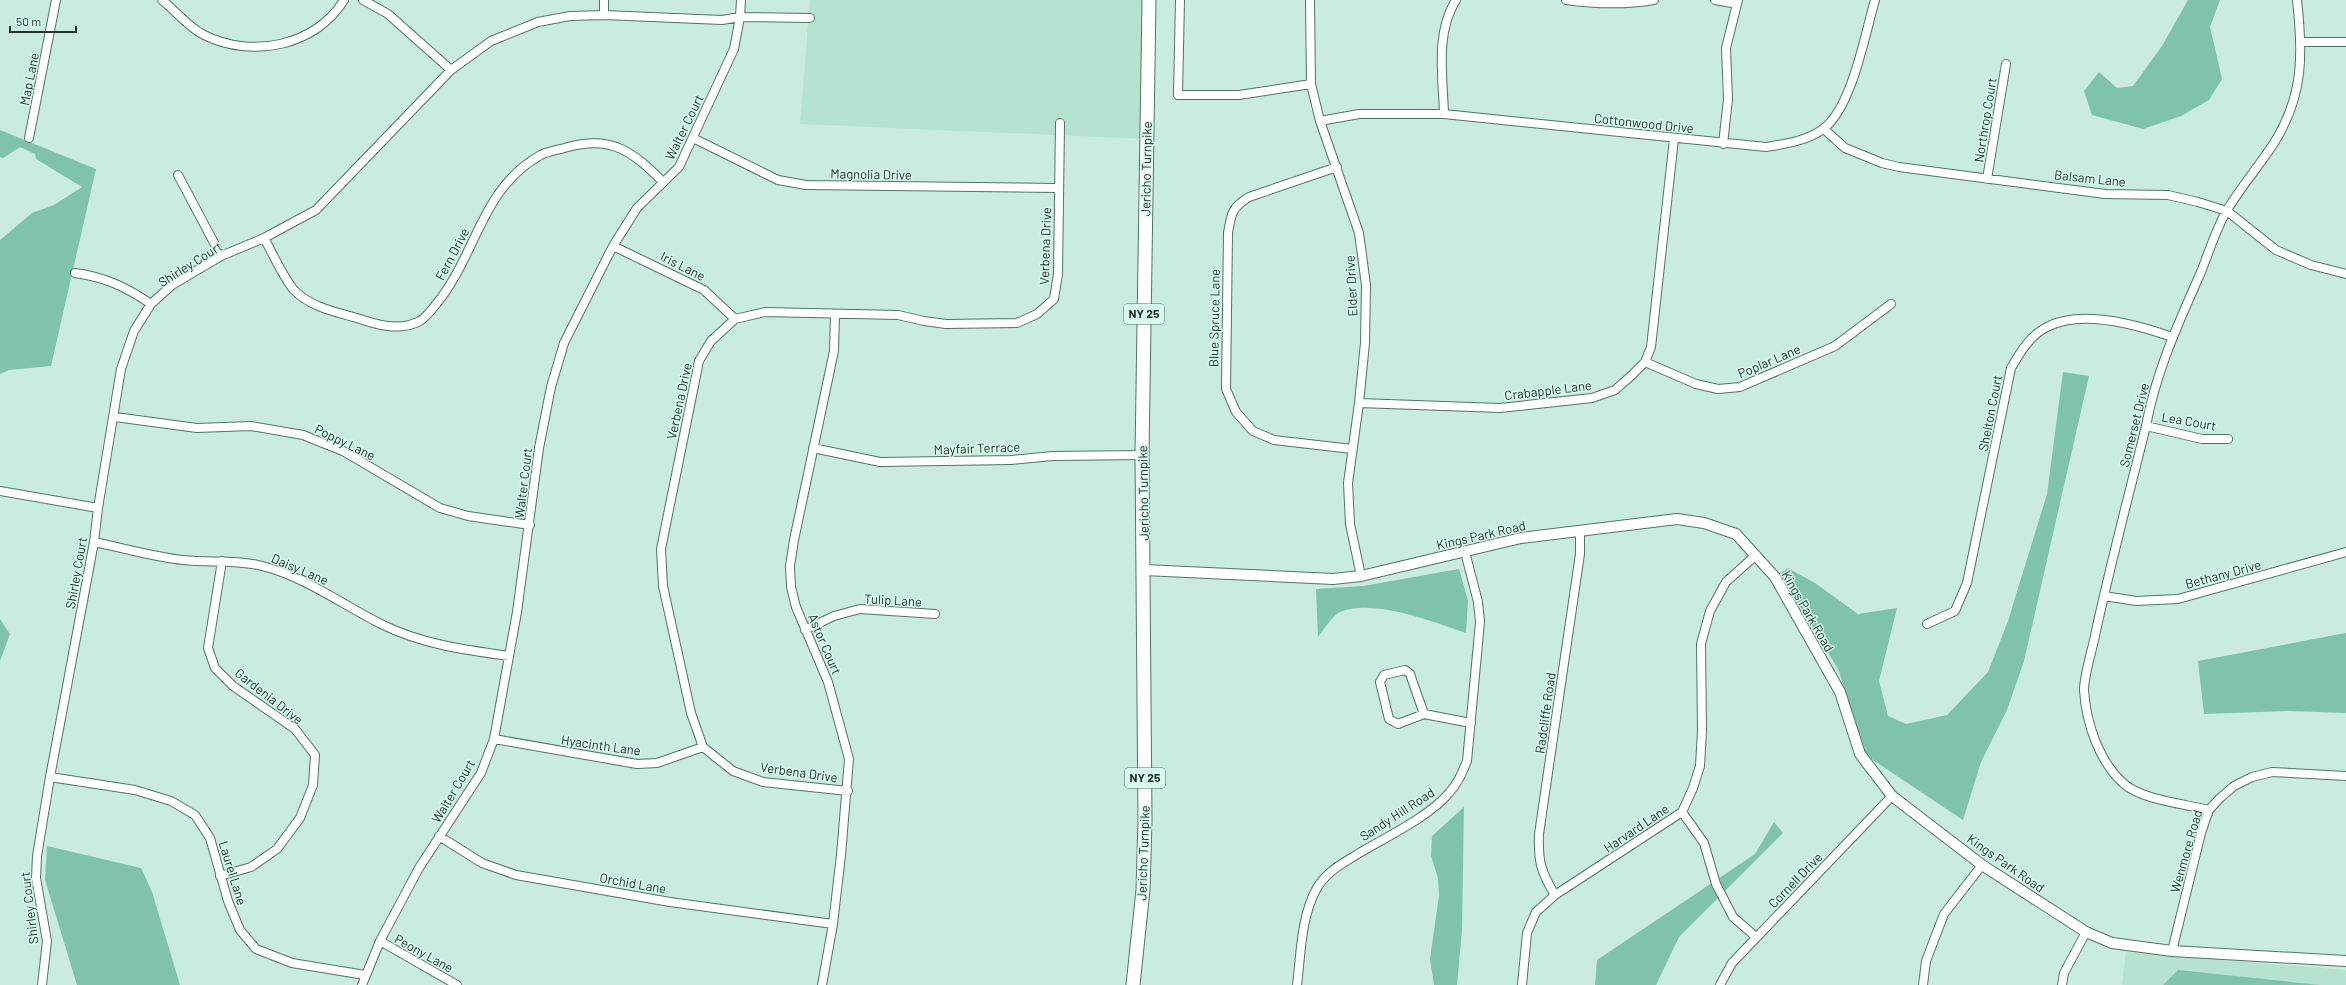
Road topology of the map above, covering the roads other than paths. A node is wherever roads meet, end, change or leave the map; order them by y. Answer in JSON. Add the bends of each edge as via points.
{"nodes":[{"id":1,"x":56,"y":0,"type":"edge"},
{"id":2,"x":162,"y":0,"type":"edge"},
{"id":3,"x":344,"y":0,"type":"edge"},
{"id":4,"x":363,"y":0,"type":"edge"},
{"id":5,"x":604,"y":0,"type":"edge"},
{"id":6,"x":741,"y":0,"type":"edge"},
{"id":7,"x":1149,"y":0,"type":"edge"},
{"id":8,"x":1180,"y":0,"type":"edge"},
{"id":9,"x":1310,"y":0,"type":"edge"},
{"id":10,"x":1456,"y":0,"type":"edge"},
{"id":11,"x":1566,"y":0,"type":"edge"},
{"id":12,"x":1654,"y":0,"type":"edge"},
{"id":13,"x":1715,"y":0,"type":"edge"},
{"id":14,"x":1874,"y":0,"type":"edge"},
{"id":15,"x":2297,"y":0,"type":"edge"},
{"id":16,"x":1738,"y":2,"type":"edge"},
{"id":17,"x":604,"y":15,"type":"junction"},
{"id":18,"x":740,"y":17,"type":"junction"},
{"id":19,"x":810,"y":18,"type":"dead end"},
{"id":20,"x":2302,"y":42,"type":"junction"},
{"id":21,"x":2346,"y":42,"type":"edge"},
{"id":22,"x":2006,"y":64,"type":"dead end"},
{"id":23,"x":451,"y":70,"type":"junction"},
{"id":24,"x":1311,"y":84,"type":"junction"},
{"id":25,"x":1444,"y":114,"type":"junction"},
{"id":26,"x":1320,"y":121,"type":"junction"},
{"id":27,"x":1060,"y":123,"type":"dead end"},
{"id":28,"x":1824,"y":129,"type":"junction"},
{"id":29,"x":29,"y":138,"type":"dead end"},
{"id":30,"x":693,"y":138,"type":"junction"},
{"id":31,"x":1674,"y":139,"type":"junction"},
{"id":32,"x":1724,"y":144,"type":"junction"},
{"id":33,"x":1336,"y":167,"type":"junction"},
{"id":34,"x":178,"y":175,"type":"dead end"},
{"id":35,"x":1987,"y":179,"type":"junction"},
{"id":36,"x":662,"y":182,"type":"junction"},
{"id":37,"x":1058,"y":188,"type":"junction"},
{"id":38,"x":2226,"y":211,"type":"junction"},
{"id":39,"x":264,"y":238,"type":"junction"},
{"id":40,"x":613,"y":246,"type":"junction"},
{"id":41,"x":221,"y":256,"type":"junction"},
{"id":42,"x":75,"y":273,"type":"dead end"},
{"id":43,"x":2346,"y":274,"type":"edge"},
{"id":44,"x":151,"y":304,"type":"junction"},
{"id":45,"x":1891,"y":304,"type":"dead end"},
{"id":46,"x":835,"y":314,"type":"junction"},
{"id":47,"x":735,"y":319,"type":"junction"},
{"id":48,"x":2172,"y":337,"type":"junction"},
{"id":49,"x":1645,"y":362,"type":"junction"},
{"id":50,"x":1359,"y":403,"type":"junction"},
{"id":51,"x":115,"y":417,"type":"junction"},
{"id":52,"x":2146,"y":426,"type":"junction"},
{"id":53,"x":2228,"y":439,"type":"dead end"},
{"id":54,"x":814,"y":448,"type":"junction"},
{"id":55,"x":1352,"y":449,"type":"junction"},
{"id":56,"x":1142,"y":454,"type":"junction"},
{"id":57,"x":0,"y":490,"type":"edge"},
{"id":58,"x":98,"y":508,"type":"junction"},
{"id":59,"x":530,"y":525,"type":"junction"},
{"id":60,"x":1580,"y":530,"type":"junction"},
{"id":61,"x":94,"y":542,"type":"junction"},
{"id":62,"x":1465,"y":552,"type":"junction"},
{"id":63,"x":2346,"y":552,"type":"edge"},
{"id":64,"x":1756,"y":554,"type":"junction"},
{"id":65,"x":222,"y":561,"type":"junction"},
{"id":66,"x":1144,"y":570,"type":"junction"},
{"id":67,"x":1361,"y":576,"type":"junction"},
{"id":68,"x":2104,"y":596,"type":"junction"},
{"id":69,"x":935,"y":614,"type":"dead end"},
{"id":70,"x":1926,"y":624,"type":"dead end"},
{"id":71,"x":805,"y":630,"type":"junction"},
{"id":72,"x":509,"y":656,"type":"junction"},
{"id":73,"x":1424,"y":714,"type":"junction"},
{"id":74,"x":1471,"y":723,"type":"junction"},
{"id":75,"x":494,"y":738,"type":"junction"},
{"id":76,"x":703,"y":747,"type":"junction"},
{"id":77,"x":2346,"y":776,"type":"edge"},
{"id":78,"x":50,"y":777,"type":"junction"},
{"id":79,"x":848,"y":791,"type":"junction"},
{"id":80,"x":1892,"y":796,"type":"junction"},
{"id":81,"x":2209,"y":810,"type":"junction"},
{"id":82,"x":1682,"y":812,"type":"junction"},
{"id":83,"x":439,"y":836,"type":"junction"},
{"id":84,"x":1982,"y":865,"type":"junction"},
{"id":85,"x":220,"y":876,"type":"junction"},
{"id":86,"x":1555,"y":895,"type":"junction"},
{"id":87,"x":833,"y":924,"type":"junction"},
{"id":88,"x":2086,"y":932,"type":"junction"},
{"id":89,"x":1756,"y":937,"type":"junction"},
{"id":90,"x":380,"y":942,"type":"junction"},
{"id":91,"x":2172,"y":951,"type":"junction"},
{"id":92,"x":2346,"y":961,"type":"edge"},
{"id":93,"x":366,"y":975,"type":"junction"},
{"id":94,"x":42,"y":985,"type":"edge"},
{"id":95,"x":362,"y":985,"type":"edge"},
{"id":96,"x":457,"y":985,"type":"edge"},
{"id":97,"x":822,"y":985,"type":"edge"},
{"id":98,"x":1133,"y":985,"type":"edge"},
{"id":99,"x":1297,"y":985,"type":"edge"},
{"id":100,"x":1522,"y":985,"type":"edge"},
{"id":101,"x":1720,"y":985,"type":"edge"},
{"id":102,"x":1923,"y":985,"type":"edge"},
{"id":103,"x":2062,"y":985,"type":"edge"}],
"edges":[{"from":1,"to":29,"type":"street","name":"Map Lane"},
{"from":2,"to":3,"type":"street","via":[[203,35],[220,42],[245,47],[281,46],[314,31],[336,13]]},
{"from":4,"to":23,"type":"street","via":[[388,14]]},
{"from":5,"to":17,"type":"street"},
{"from":6,"to":18,"type":"street","name":"Walter Court"},
{"from":7,"to":56,"type":"main road","name":"Jericho Turnpike","number":"NY 25"},
{"from":8,"to":24,"type":"street","via":[[1178,95],[1239,95]]},
{"from":9,"to":24,"type":"street","name":"Elder Drive"},
{"from":10,"to":25,"type":"street","via":[[1448,12],[1443,40]]},
{"from":11,"to":12,"type":"street","via":[[1604,4]]},
{"from":13,"to":16,"type":"street"},
{"from":14,"to":28,"type":"street","name":"Cottonwood Drive","via":[[1851,85],[1839,110]]},
{"from":15,"to":20,"type":"street","name":"Somerset Drive"},
{"from":16,"to":32,"type":"street","via":[[1726,48],[1728,99]]},
{"from":17,"to":18,"type":"street","name":"Shirley Court","via":[[722,20]]},
{"from":17,"to":23,"type":"street","name":"Shirley Court","via":[[570,16],[538,22],[491,41]]},
{"from":18,"to":19,"type":"street","name":"Shirley Court"},
{"from":18,"to":30,"type":"street","name":"Walter Court","via":[[734,49]]},
{"from":20,"to":21,"type":"street"},
{"from":20,"to":38,"type":"street","name":"Somerset Drive","via":[[2301,69],[2288,114],[2274,142]]},
{"from":22,"to":35,"type":"street","name":"Northrop Court"},
{"from":23,"to":39,"type":"street","name":"Shirley Court","via":[[316,210]]},
{"from":24,"to":26,"type":"street","name":"Elder Drive"},
{"from":25,"to":26,"type":"street","name":"Cottonwood Drive","via":[[1360,114]]},
{"from":25,"to":31,"type":"street","name":"Cottonwood Drive"},
{"from":26,"to":33,"type":"street","name":"Elder Drive"},
{"from":27,"to":37,"type":"street","name":"Verbena Drive"},
{"from":28,"to":32,"type":"street","name":"Cottonwood Drive","via":[[1796,142],[1766,148]]},
{"from":28,"to":35,"type":"street","name":"Balsam Lane","via":[[1845,148],[1882,163]]},
{"from":30,"to":36,"type":"street","name":"Walter Court","via":[[679,167]]},
{"from":30,"to":37,"type":"street","name":"Magnolia Drive","via":[[778,180],[806,185]]},
{"from":31,"to":32,"type":"street","name":"Cottonwood Drive"},
{"from":31,"to":49,"type":"street","via":[[1654,331]]},
{"from":33,"to":50,"type":"street","name":"Elder Drive","via":[[1359,234],[1366,285],[1365,343]]},
{"from":33,"to":55,"type":"street","name":"Blue Spruce Lane","via":[[1249,197],[1236,204],[1230,216],[1225,336],[1226,389],[1236,412],[1253,431],[1274,440]]},
{"from":34,"to":41,"type":"street"},
{"from":35,"to":38,"type":"street","name":"Balsam Lane","via":[[2105,194],[2168,195]]},
{"from":36,"to":39,"type":"street","name":"Fern Drive","via":[[639,159],[618,146],[589,143],[540,155],[510,176],[489,208],[449,286],[434,307],[419,321],[396,328],[367,322],[314,305],[294,290]]},
{"from":36,"to":40,"type":"street","name":"Walter Court","via":[[637,208]]},
{"from":37,"to":46,"type":"street","name":"Verbena Drive","via":[[1058,274],[1054,299],[1037,314],[1017,323],[946,324],[924,322],[898,315]]},
{"from":38,"to":43,"type":"street","name":"Balsam Lane","via":[[2276,250],[2311,265]]},
{"from":38,"to":48,"type":"street","name":"Somerset Drive"},
{"from":39,"to":41,"type":"street","name":"Shirley Court"},
{"from":40,"to":47,"type":"street","name":"Iris Lane","via":[[704,290]]},
{"from":40,"to":59,"type":"street","name":"Walter Court","via":[[564,343],[551,387],[539,448]]},
{"from":41,"to":44,"type":"street","name":"Shirley Court","via":[[172,285]]},
{"from":42,"to":44,"type":"street","via":[[118,283]]},
{"from":44,"to":51,"type":"street","name":"Shirley Court","via":[[134,331],[121,369]]},
{"from":45,"to":49,"type":"street","name":"Poplar Lane","via":[[1834,346],[1740,387],[1718,389],[1696,384]]},
{"from":46,"to":47,"type":"street","name":"Verbena Drive","via":[[765,312]]},
{"from":46,"to":54,"type":"street","name":"Astor Court","via":[[834,351]]},
{"from":47,"to":76,"type":"street","name":"Verbena Drive","via":[[711,341],[699,361],[661,549],[663,586],[675,648],[691,713]]},
{"from":48,"to":52,"type":"street","name":"Somerset Drive","via":[[2151,400]]},
{"from":48,"to":70,"type":"street","name":"Shelton Court","via":[[2146,327],[2101,320],[2073,319],[2046,327],[2024,347],[2011,368],[1968,583],[1955,611]]},
{"from":49,"to":50,"type":"street","name":"Crabapple Lane","via":[[1615,390],[1592,398],[1500,408]]},
{"from":50,"to":55,"type":"street","name":"Elder Drive"},
{"from":51,"to":58,"type":"street","name":"Shirley Court"},
{"from":51,"to":59,"type":"street","name":"Poppy Lane","via":[[197,428],[250,426],[303,435],[343,452],[440,508],[468,516]]},
{"from":52,"to":53,"type":"street","name":"Lea Court","via":[[2202,439]]},
{"from":52,"to":68,"type":"street","name":"Somerset Drive"},
{"from":54,"to":56,"type":"street","name":"Mayfair Terrace","via":[[880,462]]},
{"from":54,"to":71,"type":"street","name":"Astor Court","via":[[790,566],[791,586]]},
{"from":55,"to":67,"type":"street","name":"Elder Drive","via":[[1348,483],[1350,524]]},
{"from":56,"to":66,"type":"main road","name":"Jericho Turnpike","number":"NY 25"},
{"from":57,"to":58,"type":"street"},
{"from":58,"to":61,"type":"street","name":"Shirley Court"},
{"from":59,"to":72,"type":"street","name":"Walter Court"},
{"from":60,"to":62,"type":"street","name":"Kings Park Road","via":[[1521,538]]},
{"from":60,"to":64,"type":"street","name":"Kings Park Road","via":[[1677,519],[1704,523],[1736,534]]},
{"from":60,"to":86,"type":"street","name":"Radcliffe Road","via":[[1580,554],[1539,834],[1538,858]]},
{"from":61,"to":65,"type":"street","name":"Daisy Lane","via":[[184,560]]},
{"from":61,"to":78,"type":"street","name":"Shirley Court"},
{"from":62,"to":67,"type":"street","name":"Kings Park Road"},
{"from":62,"to":74,"type":"street","name":"Sandy Hill Road","via":[[1478,602],[1480,622]]},
{"from":63,"to":68,"type":"street","name":"Bethany Drive","via":[[2178,599],[2136,601]]},
{"from":64,"to":80,"type":"street","name":"Kings Park Road","via":[[1775,577],[1840,692],[1860,754]]},
{"from":64,"to":82,"type":"street","name":"Harvard Lane","via":[[1726,582],[1710,611],[1701,644],[1700,766]]},
{"from":65,"to":72,"type":"street","name":"Daisy Lane","via":[[261,566],[307,582],[381,624],[419,640]]},
{"from":65,"to":85,"type":"street","name":"Gardenia Drive","via":[[208,648],[215,668],[233,686],[295,729],[315,755],[313,786],[300,818],[277,849],[251,867]]},
{"from":66,"to":67,"type":"street","name":"Kings Park Road","via":[[1333,579]]},
{"from":66,"to":98,"type":"main road","name":"Jericho Turnpike","number":"NY 25","via":[[1145,820],[1143,890]]},
{"from":68,"to":81,"type":"street","name":"Somerset Drive","via":[[2084,689],[2089,722],[2098,745],[2109,767],[2124,784],[2145,795]]},
{"from":69,"to":71,"type":"street","name":"Tulip Lane","via":[[860,609],[834,616]]},
{"from":71,"to":79,"type":"street","name":"Astor Court","via":[[828,682],[849,758]]},
{"from":72,"to":75,"type":"street","name":"Walter Court"},
{"from":73,"to":73,"type":"street","via":[[1408,672],[1405,670],[1384,675],[1380,682],[1389,719],[1398,724]]},
{"from":73,"to":74,"type":"street"},
{"from":74,"to":99,"type":"street","name":"Sandy Hill Road","via":[[1467,761],[1460,778],[1449,793],[1435,807],[1335,868],[1318,887],[1305,920]]},
{"from":75,"to":76,"type":"street","name":"Hyacinth Lane","via":[[637,764],[657,763]]},
{"from":75,"to":83,"type":"street","name":"Walter Court","via":[[481,773]]},
{"from":76,"to":79,"type":"street","name":"Verbena Drive","via":[[733,771],[763,782]]},
{"from":77,"to":81,"type":"street","name":"Wenmore Road","via":[[2272,772],[2252,777],[2234,786]]},
{"from":78,"to":85,"type":"street","name":"Laurel Lane","via":[[135,790],[171,801],[195,816],[210,838]]},
{"from":78,"to":94,"type":"street","name":"Shirley Court","via":[[36,878],[47,941]]},
{"from":79,"to":87,"type":"street","name":"Astor Court"},
{"from":80,"to":84,"type":"street","name":"Kings Park Road"},
{"from":80,"to":89,"type":"street","name":"Cornell Drive"},
{"from":81,"to":91,"type":"street","name":"Wenmore Road"},
{"from":82,"to":86,"type":"street","name":"Harvard Lane"},
{"from":82,"to":89,"type":"street","via":[[1704,844],[1716,884],[1733,917]]},
{"from":83,"to":87,"type":"street","name":"Orchid Lane","via":[[482,863],[516,875],[670,902]]},
{"from":83,"to":90,"type":"street","name":"Walter Court"},
{"from":84,"to":88,"type":"street","name":"Kings Park Road"},
{"from":84,"to":102,"type":"street","via":[[1944,914],[1926,961]]},
{"from":85,"to":93,"type":"street","name":"Laurel Lane","via":[[240,930],[256,950],[292,963]]},
{"from":86,"to":100,"type":"street","name":"Harvard Lane","via":[[1536,912],[1527,933]]},
{"from":87,"to":97,"type":"street","name":"Astor Court"},
{"from":88,"to":91,"type":"street","name":"Kings Park Road","via":[[2112,943]]},
{"from":88,"to":103,"type":"street","via":[[2064,973]]},
{"from":89,"to":101,"type":"street","name":"Cornell Drive","via":[[1732,963]]},
{"from":90,"to":93,"type":"street","name":"Walter Court"},
{"from":90,"to":96,"type":"street","name":"Peony Lane"},
{"from":91,"to":92,"type":"street","name":"Kings Park Road"},
{"from":93,"to":95,"type":"street","name":"Walter Court"}]}
